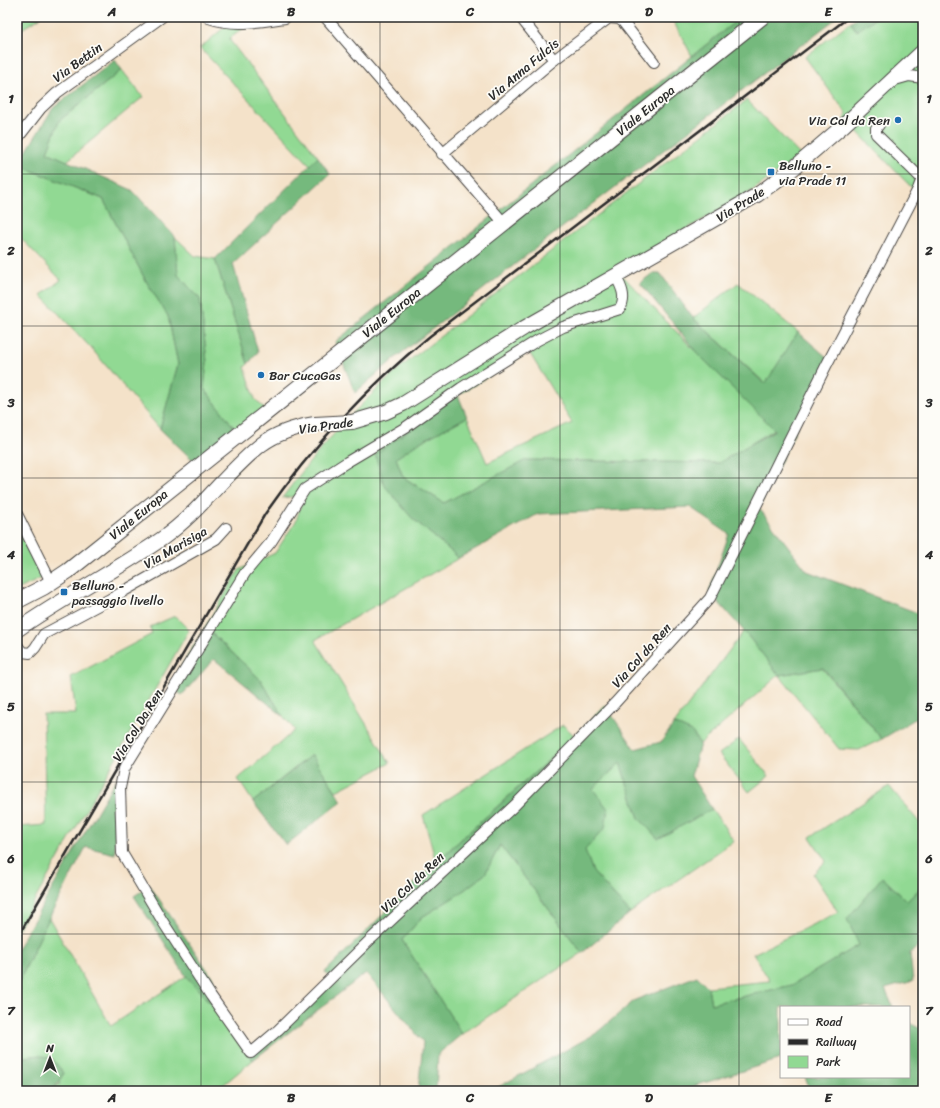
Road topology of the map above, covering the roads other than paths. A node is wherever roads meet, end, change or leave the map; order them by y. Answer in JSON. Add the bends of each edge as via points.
{"nodes":[{"id":1,"x":162,"y":17,"type":"edge"},
{"id":2,"x":209,"y":17,"type":"edge"},
{"id":3,"x":285,"y":17,"type":"edge"},
{"id":4,"x":325,"y":17,"type":"edge"},
{"id":5,"x":520,"y":17,"type":"edge"},
{"id":6,"x":613,"y":17,"type":"edge"},
{"id":7,"x":762,"y":17,"type":"edge"},
{"id":8,"x":923,"y":51,"type":"edge"},
{"id":9,"x":554,"y":60,"type":"junction"},
{"id":10,"x":654,"y":62,"type":"dead end"},
{"id":11,"x":923,"y":78,"type":"edge"},
{"id":12,"x":891,"y":81,"type":"junction"},
{"id":13,"x":879,"y":125,"type":"dead end"},
{"id":14,"x":17,"y":139,"type":"edge"},
{"id":15,"x":442,"y":154,"type":"junction"},
{"id":16,"x":922,"y":177,"type":"edge"},
{"id":17,"x":504,"y":223,"type":"junction"},
{"id":18,"x":615,"y":275,"type":"junction"},
{"id":19,"x":17,"y":514,"type":"edge"},
{"id":20,"x":226,"y":528,"type":"dead end"},
{"id":21,"x":51,"y":582,"type":"junction"},
{"id":22,"x":17,"y":601,"type":"edge"},
{"id":23,"x":17,"y":630,"type":"edge"},
{"id":24,"x":17,"y":645,"type":"edge"},
{"id":25,"x":251,"y":1053,"type":"joint"}],
"edges":[{"from":1,"to":14,"type":"street","name":"Via Bettin","via":[[57,93],[41,108]]},
{"from":2,"to":3,"type":"street","via":[[247,22]]},
{"from":4,"to":15,"type":"street"},
{"from":5,"to":9,"type":"street"},
{"from":6,"to":9,"type":"street","name":"Via Anna Fulcis","via":[[604,21]]},
{"from":6,"to":10,"type":"street","name":"Via Anna Fulcis","via":[[623,22]]},
{"from":7,"to":17,"type":"main road","name":"Viale Europa"},
{"from":8,"to":12,"type":"main road","name":"Via Prade"},
{"from":9,"to":15,"type":"street","name":"Via Anna Fulcis"},
{"from":11,"to":12,"type":"street","via":[[910,76]]},
{"from":12,"to":18,"type":"main road","name":"Via Prade","via":[[844,125],[757,194],[734,210]]},
{"from":13,"to":16,"type":"street","name":"Via Col da Ren","via":[[876,134]]},
{"from":15,"to":17,"type":"street"},
{"from":16,"to":25,"type":"street","name":"Via Col da Ren","via":[[710,598],[615,703],[515,805]]},
{"from":17,"to":21,"type":"main road","name":"Viale Europa"},
{"from":18,"to":23,"type":"main road","name":"Via Prade","bridge":true,"via":[[524,328],[403,404],[352,422],[315,424],[282,433],[262,444],[194,513],[169,534]]},
{"from":18,"to":25,"type":"street","name":"Via Col Da Ren","via":[[623,295],[624,302],[620,309],[563,327],[538,340],[305,490],[272,542],[244,573],[124,769],[120,788],[122,853],[163,922]]},
{"from":19,"to":21,"type":"street"},
{"from":20,"to":24,"type":"street","name":"Via Marisiga","via":[[216,539],[110,600],[44,634],[30,653],[22,652]]},
{"from":21,"to":22,"type":"main road","name":"Viale Europa"}]}
